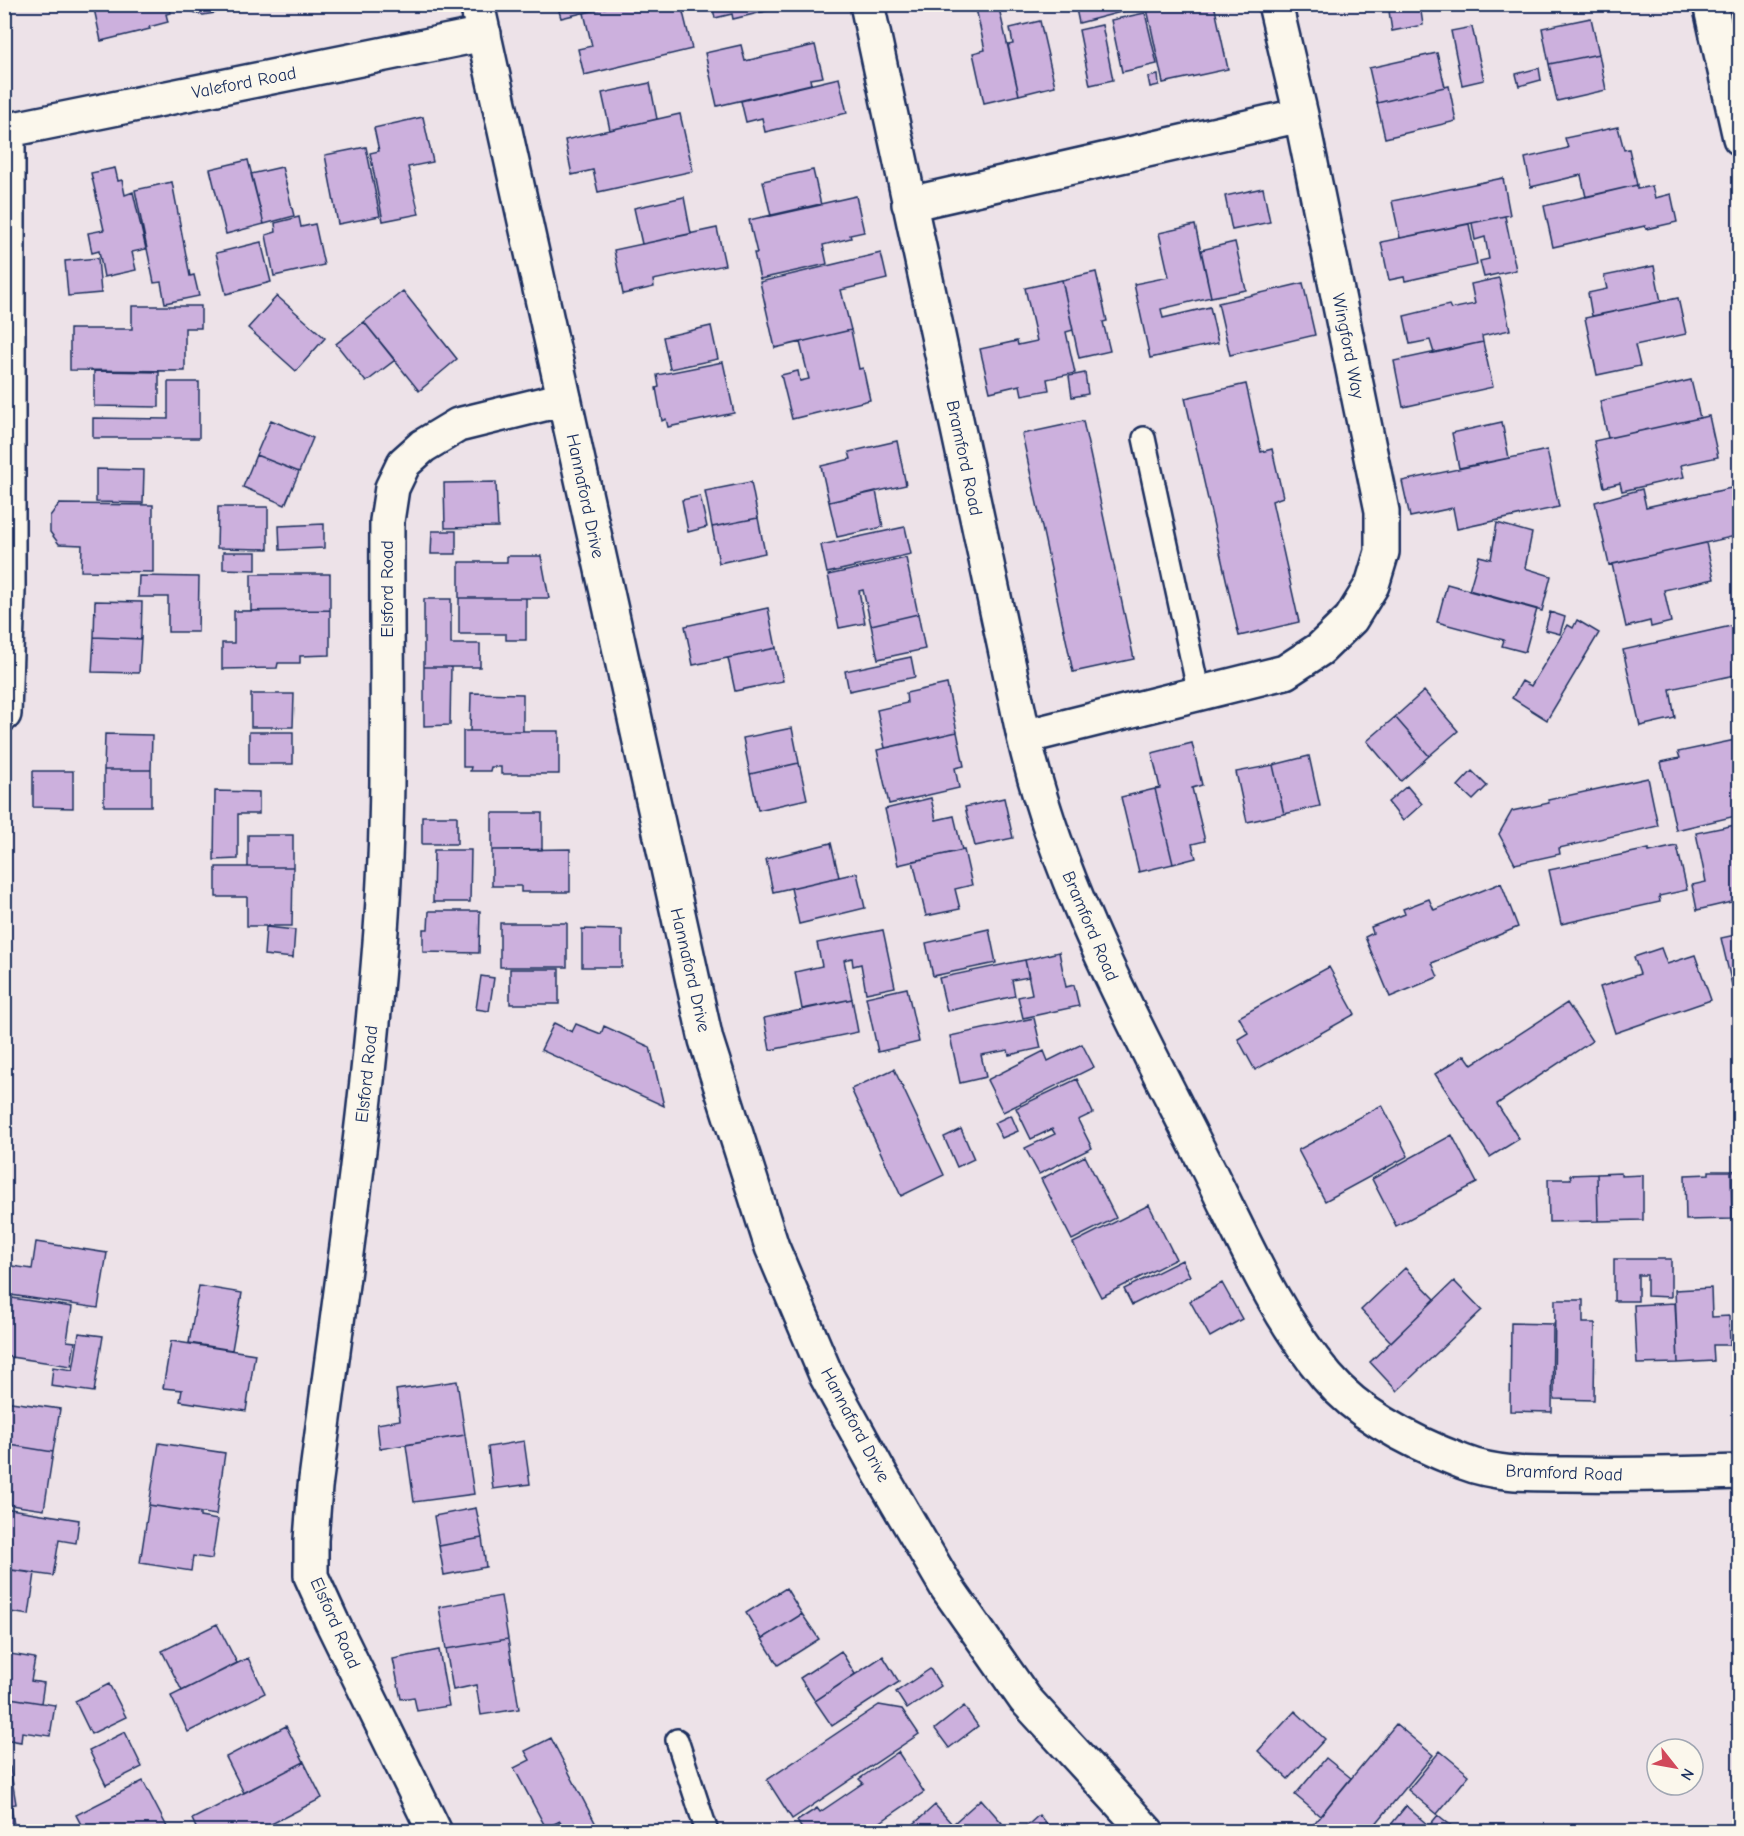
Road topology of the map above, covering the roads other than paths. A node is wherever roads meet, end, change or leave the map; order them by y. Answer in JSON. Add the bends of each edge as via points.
{"nodes":[{"id":1,"x":867,"y":4,"type":"edge"},
{"id":2,"x":1275,"y":4,"type":"edge"},
{"id":3,"x":1710,"y":4,"type":"edge"},
{"id":4,"x":480,"y":20,"type":"edge"},
{"id":5,"x":1301,"y":115,"type":"junction"},
{"id":6,"x":6,"y":131,"type":"edge"},
{"id":7,"x":1740,"y":138,"type":"edge"},
{"id":8,"x":909,"y":204,"type":"junction"},
{"id":9,"x":564,"y":399,"type":"junction"},
{"id":10,"x":1144,"y":438,"type":"dead end"},
{"id":11,"x":1199,"y":694,"type":"junction"},
{"id":12,"x":4,"y":714,"type":"edge"},
{"id":13,"x":1024,"y":737,"type":"junction"},
{"id":14,"x":1740,"y":1472,"type":"edge"},
{"id":15,"x":677,"y":1740,"type":"dead end"},
{"id":16,"x":435,"y":1832,"type":"edge"},
{"id":17,"x":707,"y":1832,"type":"edge"},
{"id":18,"x":1147,"y":1832,"type":"edge"}],
"edges":[{"from":1,"to":8,"type":"street","name":"Bramford Road"},
{"from":2,"to":5,"type":"street","name":"Wingford Way"},
{"from":3,"to":7,"type":"street"},
{"from":4,"to":6,"type":"street","name":"Valeford Road"},
{"from":4,"to":9,"type":"street","name":"Hannaford Drive"},
{"from":5,"to":8,"type":"street"},
{"from":5,"to":11,"type":"street","name":"Wingford Way","via":[[1382,511],[1382,552],[1372,585],[1352,619],[1320,649],[1285,672]]},
{"from":6,"to":12,"type":"street","via":[[8,590]]},
{"from":8,"to":13,"type":"street","name":"Bramford Road"},
{"from":9,"to":16,"type":"street","name":"Elsford Road","via":[[458,425],[423,446],[404,463],[392,488],[387,521],[386,845],[381,929],[369,1063],[315,1488],[311,1576]]},
{"from":9,"to":18,"type":"street","name":"Hannaford Drive","via":[[706,1040],[772,1247],[827,1377],[946,1586],[1025,1699]]},
{"from":10,"to":11,"type":"lane"},
{"from":11,"to":13,"type":"street","name":"Wingford Way"},
{"from":13,"to":14,"type":"street","name":"Bramford Road","via":[[1047,820],[1100,955],[1276,1303],[1328,1379],[1374,1419],[1466,1464],[1510,1473],[1639,1476]]},
{"from":15,"to":17,"type":"lane"}]}
